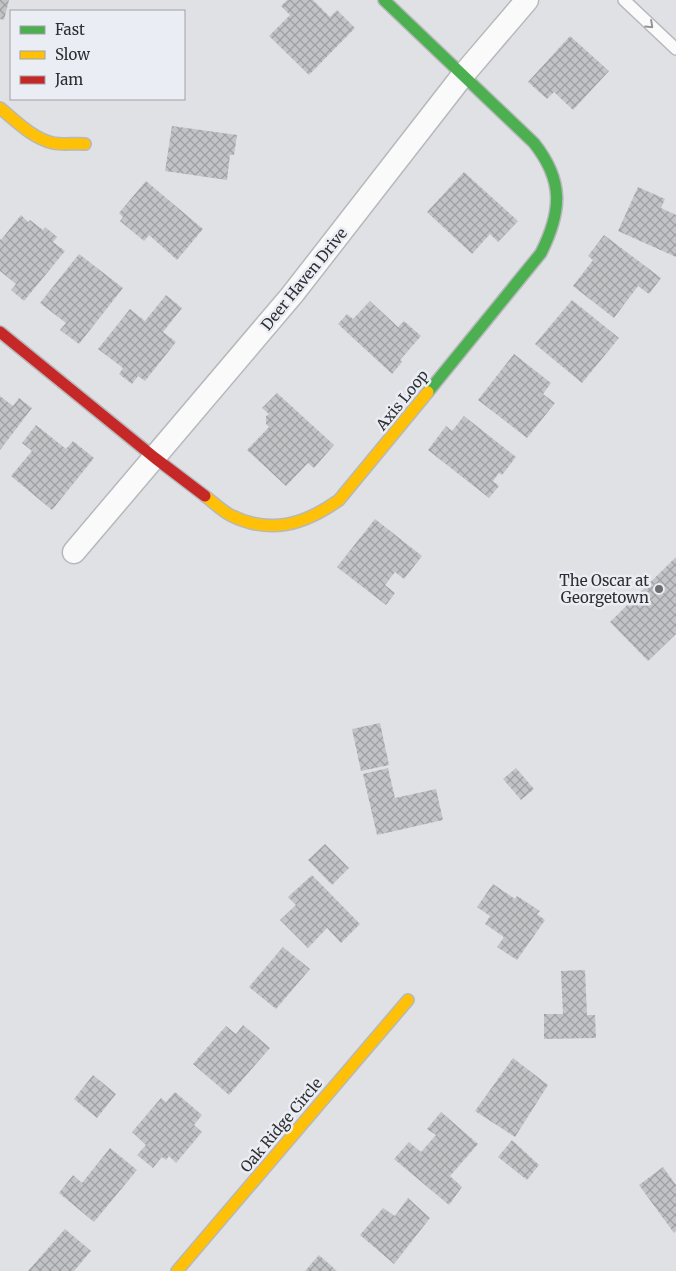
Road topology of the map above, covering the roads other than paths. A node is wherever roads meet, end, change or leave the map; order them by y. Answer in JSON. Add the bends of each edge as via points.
{"nodes":[{"id":1,"x":384,"y":0,"type":"edge"},
{"id":2,"x":527,"y":0,"type":"edge"},
{"id":3,"x":624,"y":0,"type":"edge"},
{"id":4,"x":676,"y":49,"type":"edge"},
{"id":5,"x":463,"y":75,"type":"junction"},
{"id":6,"x":0,"y":108,"type":"edge"},
{"id":7,"x":86,"y":144,"type":"dead end"},
{"id":8,"x":0,"y":332,"type":"edge"},
{"id":9,"x":155,"y":458,"type":"junction"},
{"id":10,"x":74,"y":552,"type":"dead end"},
{"id":11,"x":408,"y":1000,"type":"dead end"},
{"id":12,"x":177,"y":1271,"type":"edge"}],
"edges":[{"from":1,"to":5,"type":"street","name":"Axis Loop"},
{"from":2,"to":5,"type":"street","name":"Deer Haven Drive"},
{"from":3,"to":4,"type":"lane","one_way":true},
{"from":5,"to":9,"type":"street","name":"Deer Haven Drive","via":[[292,295]]},
{"from":5,"to":9,"type":"street","name":"Axis Loop","via":[[534,143],[550,167],[557,197],[553,225],[541,253],[350,487],[326,510],[286,526],[240,520]]},
{"from":6,"to":7,"type":"street","via":[[27,129],[54,143]]},
{"from":8,"to":9,"type":"street","name":"Axis Loop"},
{"from":9,"to":10,"type":"street","name":"Deer Haven Drive"},
{"from":11,"to":12,"type":"street","name":"Oak Ridge Circle"}]}
